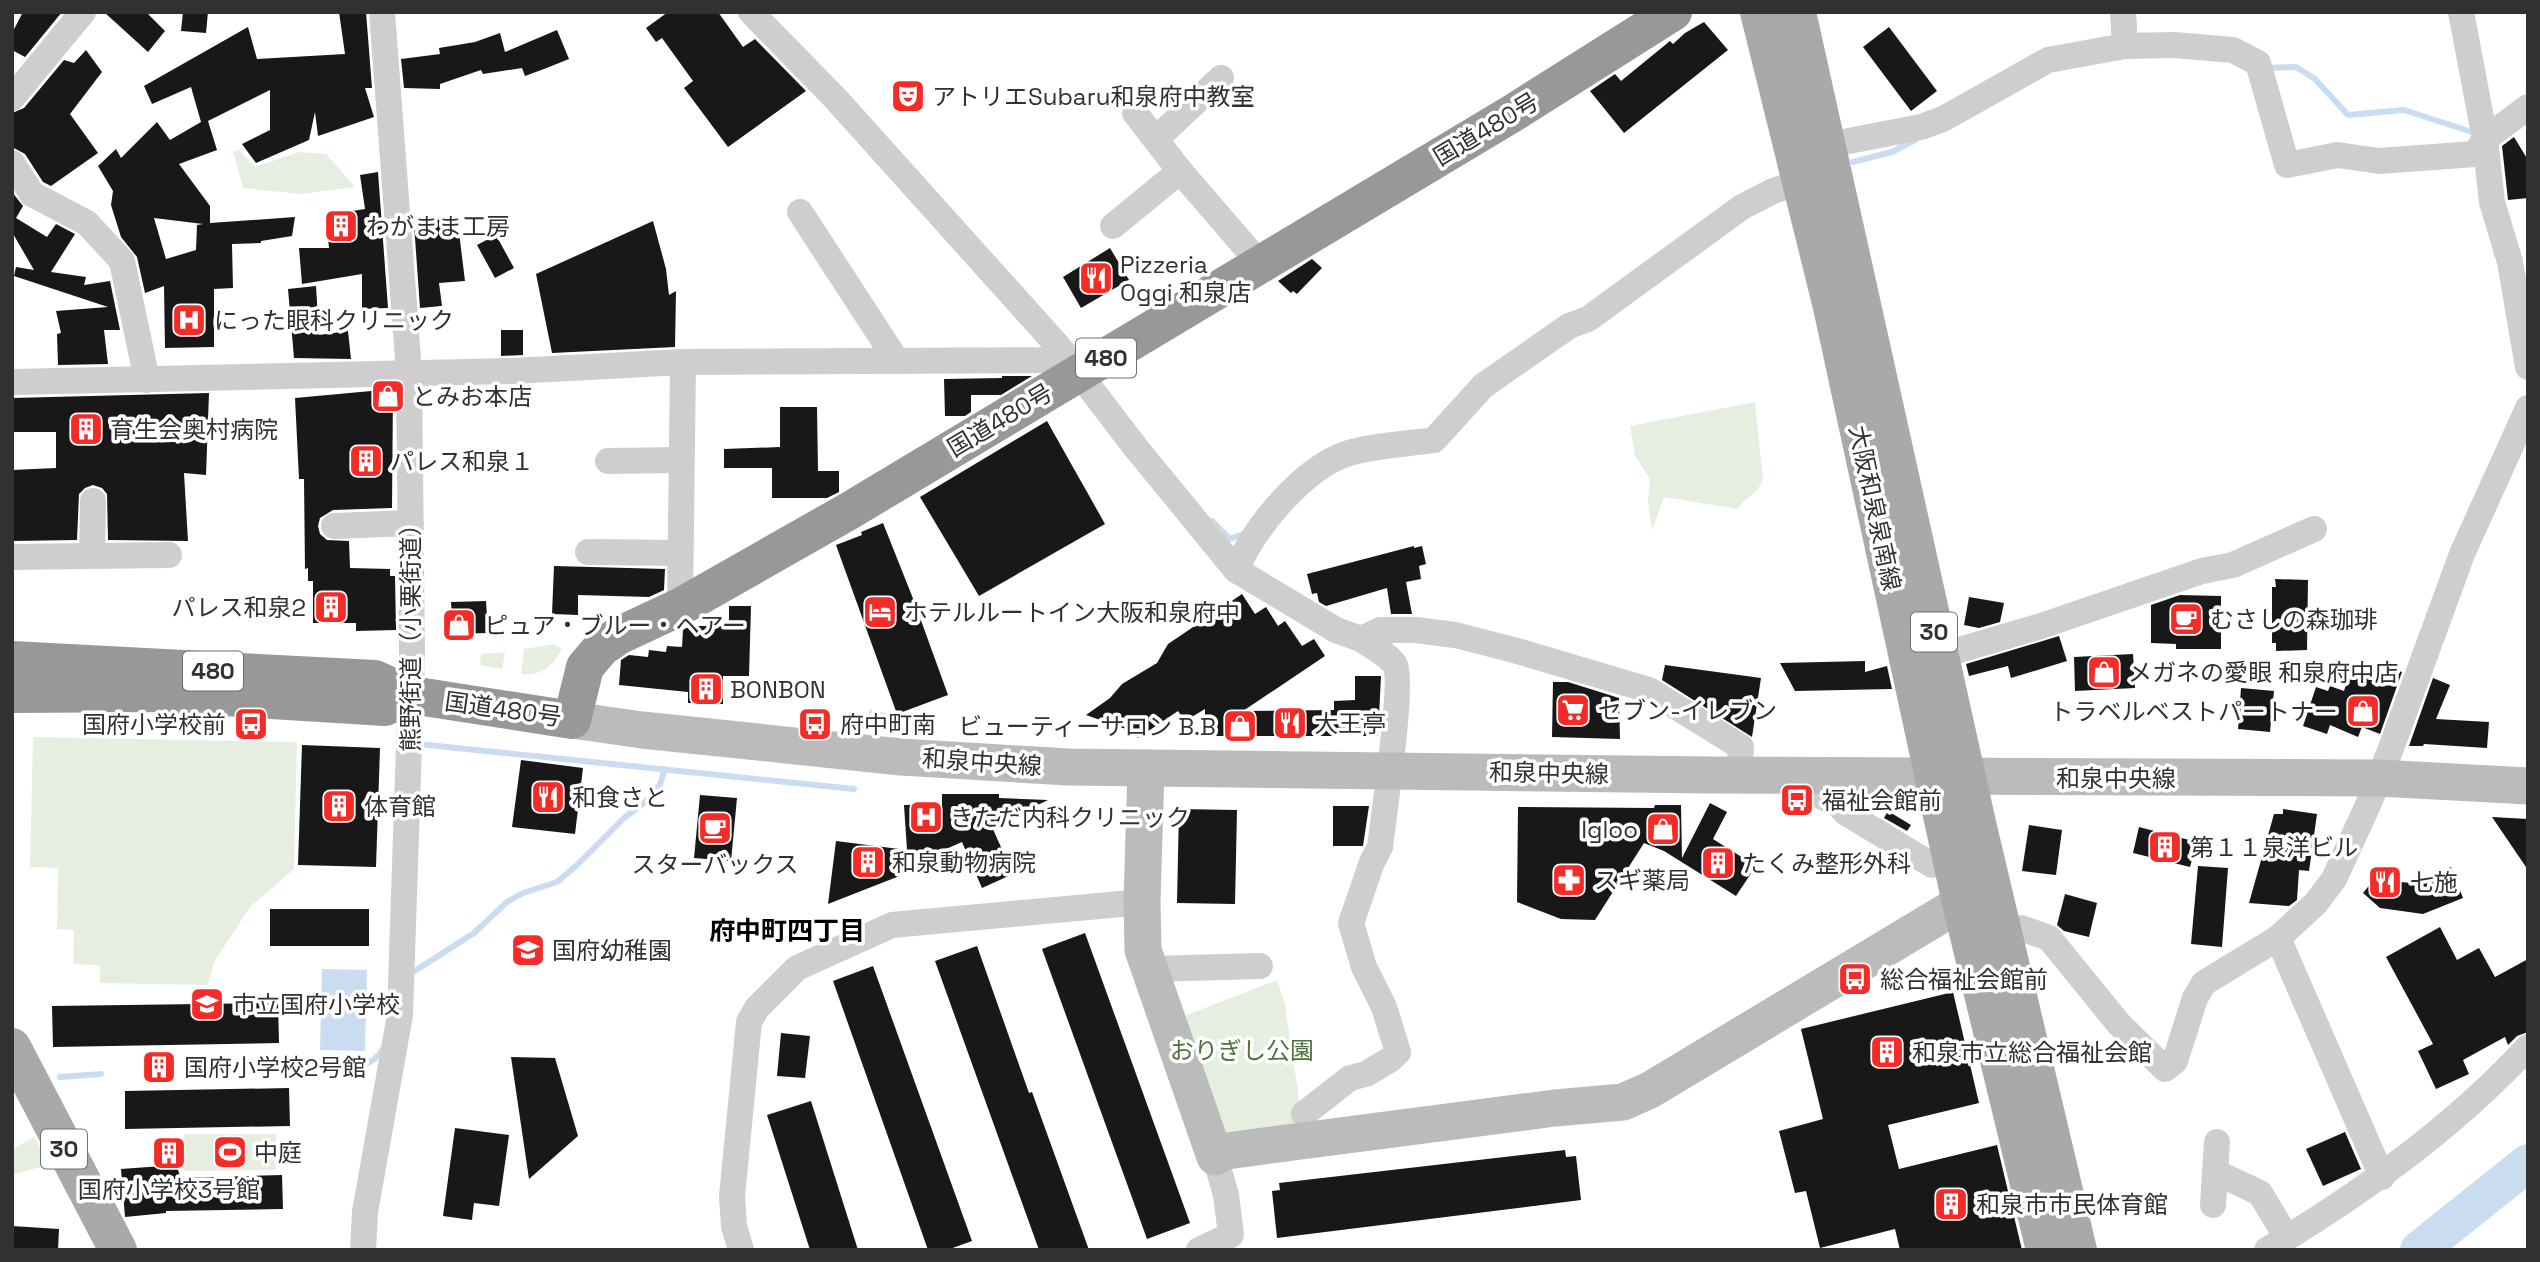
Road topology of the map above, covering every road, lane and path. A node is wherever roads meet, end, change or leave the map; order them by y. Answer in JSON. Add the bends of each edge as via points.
{"nodes":[{"id":1,"x":83,"y":12,"type":"edge"},
{"id":2,"x":382,"y":12,"type":"edge"},
{"id":3,"x":751,"y":12,"type":"edge"},
{"id":4,"x":1673,"y":12,"type":"edge"},
{"id":5,"x":1759,"y":12,"type":"edge"},
{"id":6,"x":1797,"y":12,"type":"edge"},
{"id":7,"x":2123,"y":12,"type":"edge"},
{"id":8,"x":2461,"y":12,"type":"edge"},
{"id":9,"x":2125,"y":46,"type":"junction"},
{"id":10,"x":1221,"y":78,"type":"dead end"},
{"id":11,"x":12,"y":98,"type":"edge"},
{"id":12,"x":2528,"y":107,"type":"edge"},
{"id":13,"x":1135,"y":113,"type":"dead end"},
{"id":14,"x":1156,"y":139,"type":"junction"},
{"id":15,"x":2485,"y":139,"type":"junction"},
{"id":16,"x":1828,"y":145,"type":"junction"},
{"id":17,"x":12,"y":163,"type":"edge"},
{"id":18,"x":1180,"y":172,"type":"junction"},
{"id":19,"x":1800,"y":183,"type":"junction"},
{"id":20,"x":800,"y":212,"type":"dead end"},
{"id":21,"x":1113,"y":226,"type":"dead end"},
{"id":22,"x":1261,"y":265,"type":"junction"},
{"id":23,"x":897,"y":361,"type":"junction"},
{"id":24,"x":683,"y":362,"type":"junction"},
{"id":25,"x":1072,"y":363,"type":"junction"},
{"id":26,"x":2528,"y":367,"type":"edge"},
{"id":27,"x":409,"y":372,"type":"junction"},
{"id":28,"x":147,"y":380,"type":"junction"},
{"id":29,"x":12,"y":382,"type":"edge"},
{"id":30,"x":2528,"y":408,"type":"edge"},
{"id":31,"x":681,"y":460,"type":"junction"},
{"id":32,"x":608,"y":461,"type":"dead end"},
{"id":33,"x":91,"y":501,"type":"dead end"},
{"id":34,"x":411,"y":523,"type":"junction"},
{"id":35,"x":334,"y":526,"type":"dead end"},
{"id":36,"x":2314,"y":529,"type":"dead end"},
{"id":37,"x":588,"y":552,"type":"dead end"},
{"id":38,"x":680,"y":553,"type":"junction"},
{"id":39,"x":169,"y":555,"type":"dead end"},
{"id":40,"x":12,"y":556,"type":"edge"},
{"id":41,"x":92,"y":556,"type":"junction"},
{"id":42,"x":1236,"y":569,"type":"junction"},
{"id":43,"x":680,"y":607,"type":"junction"},
{"id":44,"x":1361,"y":639,"type":"junction"},
{"id":45,"x":1939,"y":656,"type":"junction"},
{"id":46,"x":12,"y":660,"type":"edge"},
{"id":47,"x":12,"y":694,"type":"edge"},
{"id":48,"x":411,"y":695,"type":"junction"},
{"id":49,"x":572,"y":720,"type":"junction"},
{"id":50,"x":1146,"y":768,"type":"junction"},
{"id":51,"x":1389,"y":771,"type":"junction"},
{"id":52,"x":1739,"y":775,"type":"junction"},
{"id":53,"x":1780,"y":775,"type":"junction"},
{"id":54,"x":1950,"y":776,"type":"junction"},
{"id":55,"x":2379,"y":778,"type":"junction"},
{"id":56,"x":2528,"y":786,"type":"edge"},
{"id":57,"x":1932,"y":865,"type":"dead end"},
{"id":58,"x":1142,"y":902,"type":"junction"},
{"id":59,"x":1961,"y":903,"type":"junction"},
{"id":60,"x":2003,"y":931,"type":"junction"},
{"id":61,"x":2278,"y":938,"type":"junction"},
{"id":62,"x":1260,"y":966,"type":"dead end"},
{"id":63,"x":1149,"y":969,"type":"junction"},
{"id":64,"x":12,"y":1047,"type":"edge"},
{"id":65,"x":2528,"y":1047,"type":"edge"},
{"id":66,"x":1304,"y":1114,"type":"dead end"},
{"id":67,"x":2217,"y":1142,"type":"dead end"},
{"id":68,"x":1215,"y":1157,"type":"junction"},
{"id":69,"x":2215,"y":1172,"type":"junction"},
{"id":70,"x":2382,"y":1177,"type":"junction"},
{"id":71,"x":2213,"y":1205,"type":"dead end"},
{"id":72,"x":2277,"y":1244,"type":"edge"},
{"id":73,"x":118,"y":1250,"type":"edge"},
{"id":74,"x":363,"y":1250,"type":"edge"},
{"id":75,"x":741,"y":1250,"type":"edge"},
{"id":76,"x":1199,"y":1250,"type":"edge"},
{"id":77,"x":2045,"y":1250,"type":"edge"},
{"id":78,"x":2078,"y":1250,"type":"edge"}],
"edges":[{"from":1,"to":11,"type":"street"},
{"from":2,"to":27,"type":"street","name":"熊野街道（小栗街道）"},
{"from":3,"to":25,"type":"street","via":[[835,98]]},
{"from":4,"to":22,"type":"highway","name":"国道480号","number":"480"},
{"from":5,"to":19,"type":"main road","name":"大阪和泉泉南線","number":"30"},
{"from":6,"to":16,"type":"main road","name":"大阪和泉泉南線","number":"30"},
{"from":7,"to":9,"type":"street"},
{"from":8,"to":15,"type":"street"},
{"from":9,"to":15,"type":"street","via":[[2233,50],[2260,68],[2287,165],[2338,155],[2379,161],[2475,154]]},
{"from":9,"to":16,"type":"street","via":[[2048,60],[1921,127]]},
{"from":10,"to":14,"type":"street"},
{"from":12,"to":15,"type":"street"},
{"from":13,"to":14,"type":"street"},
{"from":14,"to":18,"type":"street"},
{"from":15,"to":26,"type":"street","via":[[2492,202],[2511,262]]},
{"from":16,"to":45,"type":"main road","name":"大阪和泉泉南線","number":"30"},
{"from":17,"to":28,"type":"street","via":[[32,194],[87,223],[122,261]]},
{"from":18,"to":21,"type":"street"},
{"from":18,"to":22,"type":"street"},
{"from":19,"to":42,"type":"street","via":[[1742,207],[1588,319],[1569,326],[1483,386],[1434,440],[1351,452],[1322,464],[1265,523]]},
{"from":19,"to":54,"type":"main road","name":"大阪和泉泉南線","number":"30"},
{"from":20,"to":23,"type":"street"},
{"from":22,"to":25,"type":"highway","name":"国道480号","number":"480"},
{"from":23,"to":24,"type":"street"},
{"from":23,"to":25,"type":"street"},
{"from":24,"to":27,"type":"street","via":[[513,372]]},
{"from":24,"to":31,"type":"street"},
{"from":25,"to":42,"type":"street"},
{"from":25,"to":43,"type":"highway","name":"国道480号","number":"480","via":[[849,511]]},
{"from":27,"to":28,"type":"street"},
{"from":27,"to":34,"type":"street","name":"熊野街道（小栗街道）"},
{"from":28,"to":29,"type":"street"},
{"from":30,"to":55,"type":"street","via":[[2462,555]]},
{"from":31,"to":32,"type":"street"},
{"from":31,"to":38,"type":"street"},
{"from":33,"to":41,"type":"street"},
{"from":34,"to":35,"type":"street"},
{"from":34,"to":48,"type":"street","name":"熊野街道（小栗街道）"},
{"from":36,"to":45,"type":"street","via":[[2233,565]]},
{"from":37,"to":38,"type":"street"},
{"from":38,"to":43,"type":"street"},
{"from":39,"to":41,"type":"street"},
{"from":40,"to":41,"type":"street"},
{"from":42,"to":44,"type":"street","via":[[1336,630]]},
{"from":43,"to":49,"type":"highway","name":"国道480号","number":"480","via":[[602,647],[585,667]]},
{"from":44,"to":51,"type":"street","via":[[1394,663],[1397,674]]},
{"from":44,"to":52,"type":"street","via":[[1380,630],[1455,635],[1649,690],[1741,747]]},
{"from":45,"to":54,"type":"main road","name":"大阪和泉泉南線","number":"30"},
{"from":46,"to":48,"type":"highway","name":"国道480号","number":"480","via":[[375,679]]},
{"from":47,"to":48,"type":"highway","name":"国道480号","number":"480","via":[[158,693],[385,707]]},
{"from":48,"to":49,"type":"highway","name":"国道480号","number":"480"},
{"from":48,"to":74,"type":"street","name":"熊野街道（小栗街道）","via":[[400,1015],[365,1212]]},
{"from":49,"to":50,"type":"street","name":"和泉中央線","via":[[901,757]]},
{"from":50,"to":51,"type":"street","name":"和泉中央線"},
{"from":50,"to":58,"type":"street"},
{"from":51,"to":52,"type":"street","name":"和泉中央線"},
{"from":51,"to":66,"type":"street","via":[[1380,847],[1351,923],[1398,1052],[1366,1074],[1350,1078]]},
{"from":52,"to":53,"type":"street","name":"和泉中央線"},
{"from":53,"to":54,"type":"street","name":"和泉中央線"},
{"from":53,"to":57,"type":"street","via":[[1839,805]]},
{"from":54,"to":55,"type":"street","name":"和泉中央線"},
{"from":54,"to":59,"type":"main road","name":"大阪和泉泉南線","number":"30"},
{"from":54,"to":60,"type":"main road","name":"大阪和泉泉南線","number":"30"},
{"from":55,"to":56,"type":"street","name":"和泉中央線"},
{"from":55,"to":61,"type":"street","via":[[2334,879]]},
{"from":58,"to":63,"type":"street","via":[[1143,950]]},
{"from":58,"to":75,"type":"street","via":[[892,925],[797,968],[757,1007],[749,1022],[732,1196]]},
{"from":59,"to":68,"type":"street","via":[[1623,1102],[1286,1143],[1227,1151]]},
{"from":59,"to":77,"type":"main road","name":"大阪和泉泉南線","number":"30"},
{"from":60,"to":61,"type":"street","via":[[2021,928],[2049,938],[2119,1024],[2165,1069],[2175,1060],[2204,983]]},
{"from":60,"to":78,"type":"main road","name":"大阪和泉泉南線","number":"30"},
{"from":61,"to":70,"type":"street"},
{"from":62,"to":63,"type":"street"},
{"from":63,"to":68,"type":"street"},
{"from":64,"to":73,"type":"main road","number":"30"},
{"from":65,"to":70,"type":"street","via":[[2497,1081]]},
{"from":67,"to":69,"type":"street"},
{"from":68,"to":76,"type":"street","via":[[1231,1235]]},
{"from":69,"to":71,"type":"street"},
{"from":69,"to":72,"type":"street","via":[[2260,1193]]},
{"from":70,"to":72,"type":"street"}]}
